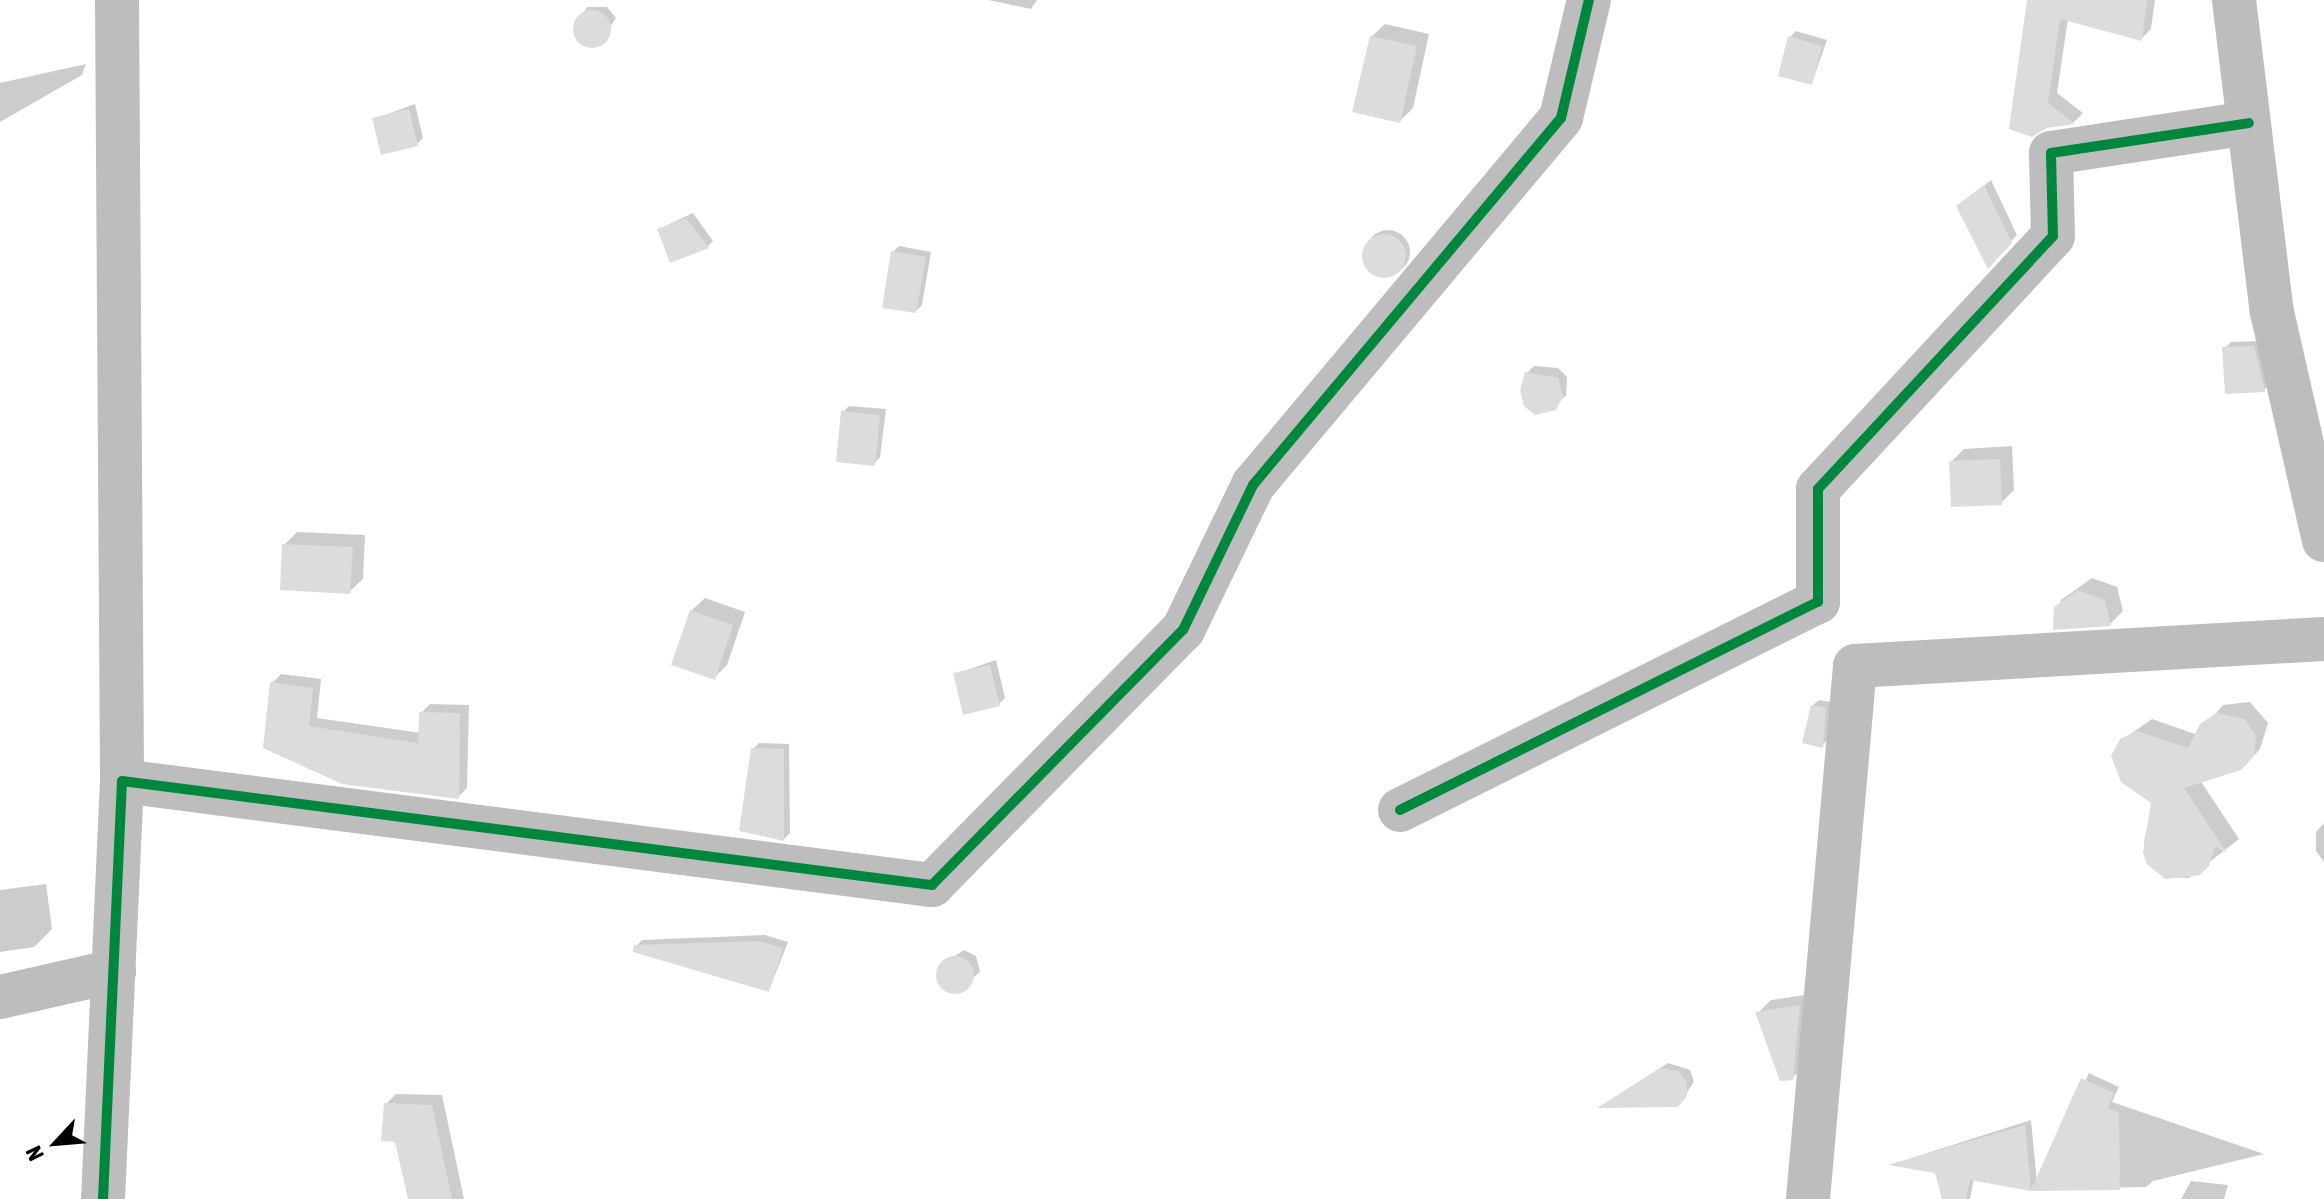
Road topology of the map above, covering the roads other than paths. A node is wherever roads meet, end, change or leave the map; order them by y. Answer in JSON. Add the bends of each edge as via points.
{"nodes":[{"id":1,"x":117,"y":0,"type":"edge"},
{"id":2,"x":1589,"y":0,"type":"edge"},
{"id":3,"x":2234,"y":0,"type":"edge"},
{"id":4,"x":2249,"y":123,"type":"junction"},
{"id":5,"x":2324,"y":540,"type":"edge"},
{"id":6,"x":2324,"y":639,"type":"edge"},
{"id":7,"x":122,"y":781,"type":"junction"},
{"id":8,"x":1400,"y":810,"type":"dead end"},
{"id":9,"x":114,"y":971,"type":"junction"},
{"id":10,"x":0,"y":997,"type":"edge"},
{"id":11,"x":103,"y":1199,"type":"edge"},
{"id":12,"x":1808,"y":1199,"type":"edge"}],
"edges":[{"from":1,"to":7,"type":"street"},
{"from":2,"to":7,"type":"street","via":[[1561,118],[1253,485],[1183,630],[932,885]]},
{"from":3,"to":4,"type":"street"},
{"from":4,"to":5,"type":"street","via":[[2272,312]]},
{"from":4,"to":8,"type":"street","via":[[2051,153],[2053,236],[1818,489],[1818,602]]},
{"from":6,"to":12,"type":"street","via":[[1855,666]]},
{"from":7,"to":9,"type":"street"},
{"from":9,"to":10,"type":"street"},
{"from":9,"to":11,"type":"street"}]}
